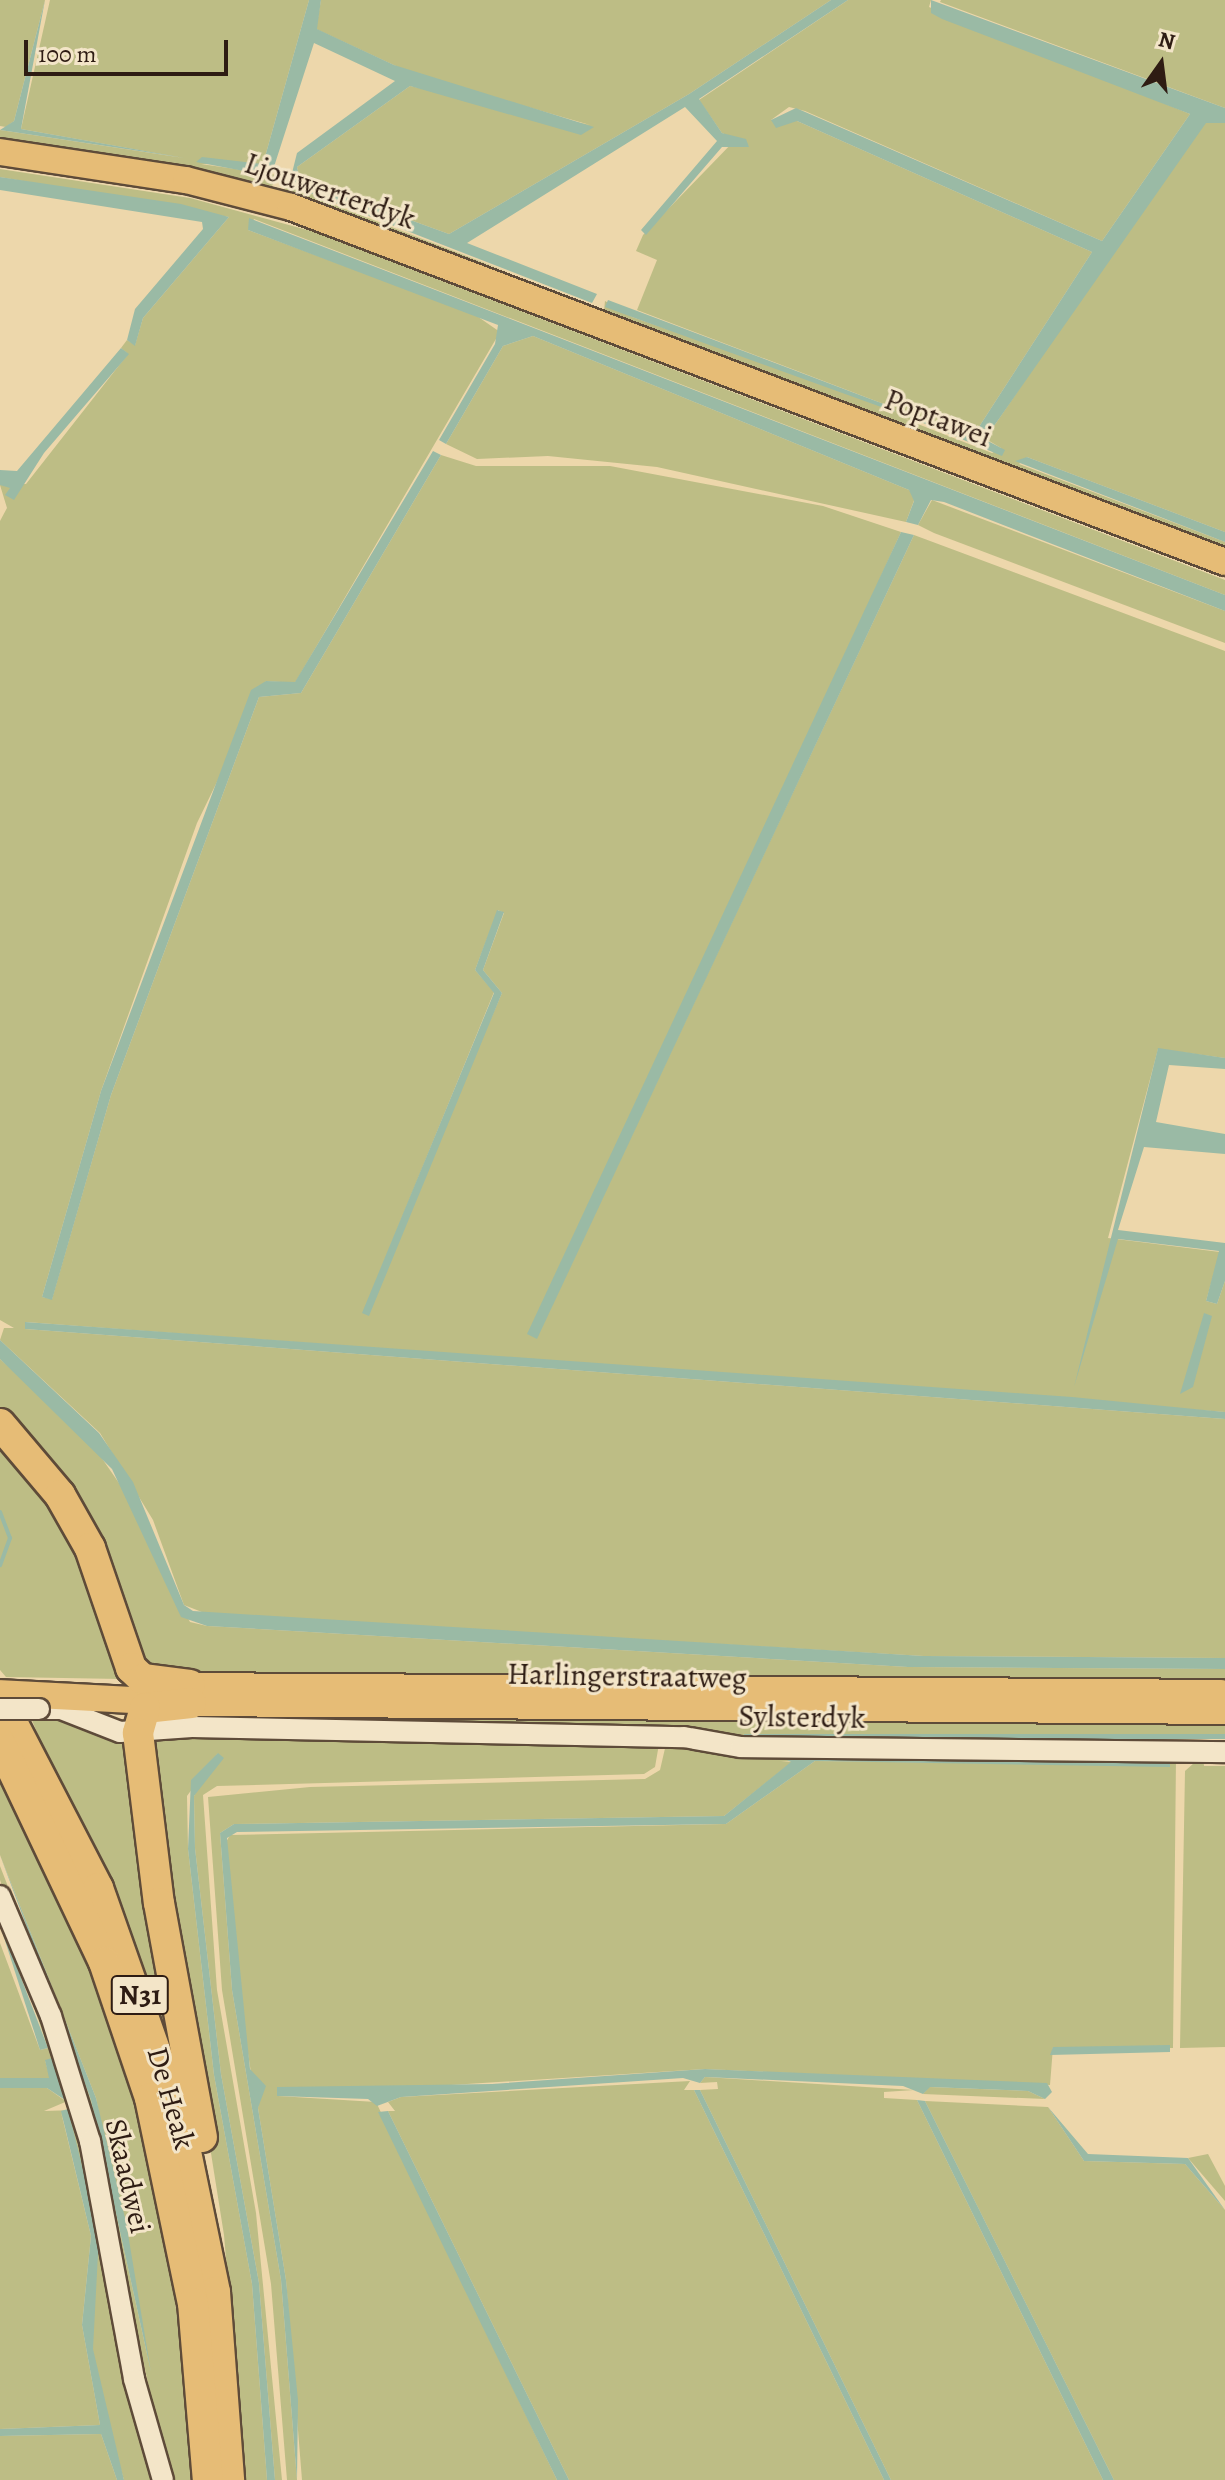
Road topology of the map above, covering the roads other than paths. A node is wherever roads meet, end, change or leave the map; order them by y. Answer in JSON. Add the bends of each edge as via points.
{"nodes":[{"id":1,"x":0,"y":152,"type":"edge"},
{"id":2,"x":628,"y":334,"type":"joint"},
{"id":3,"x":1225,"y":562,"type":"edge"},
{"id":4,"x":0,"y":1424,"type":"edge"},
{"id":5,"x":1225,"y":1693,"type":"edge"},
{"id":6,"x":190,"y":1694,"type":"junction"},
{"id":7,"x":17,"y":1699,"type":"edge"},
{"id":8,"x":0,"y":1709,"type":"edge"},
{"id":9,"x":1225,"y":1711,"type":"edge"},
{"id":10,"x":138,"y":1733,"type":"junction"},
{"id":11,"x":0,"y":1743,"type":"edge"},
{"id":12,"x":1225,"y":1752,"type":"edge"},
{"id":13,"x":0,"y":1774,"type":"edge"},
{"id":14,"x":0,"y":1896,"type":"edge"},
{"id":15,"x":104,"y":1962,"type":"junction"},
{"id":16,"x":215,"y":2292,"type":"junction"},
{"id":17,"x":163,"y":2480,"type":"edge"},
{"id":18,"x":208,"y":2480,"type":"edge"},
{"id":19,"x":229,"y":2480,"type":"edge"}],
"edges":[{"from":1,"to":2,"type":"main road","name":"Ljouwerterdyk","via":[[186,180],[273,202]]},
{"from":2,"to":3,"type":"main road","name":"Poptawei"},
{"from":4,"to":6,"type":"highway","via":[[60,1495],[90,1548],[131,1668],[143,1679]]},
{"from":5,"to":6,"type":"main road","name":"Harlingerstraatweg"},
{"from":6,"to":7,"type":"main road","name":"Harlingerstraatweg"},
{"from":6,"to":9,"type":"main road","name":"Harlingerstraatweg"},
{"from":6,"to":10,"type":"highway","via":[[145,1708]]},
{"from":7,"to":8,"type":"street","name":"Sylsterdyk","bridge":true},
{"from":7,"to":10,"type":"street","name":"Sylsterdyk"},
{"from":7,"to":16,"type":"highway","name":"De Heak","number":"N31","via":[[130,1964],[179,2118]]},
{"from":10,"to":12,"type":"street","name":"Sylsterdyk","via":[[192,1727],[684,1737],[741,1747]]},
{"from":10,"to":16,"type":"highway","number":"N31","via":[[159,1903],[202,2136]]},
{"from":11,"to":15,"type":"highway","name":"De Heak","number":"N31"},
{"from":13,"to":15,"type":"highway","number":"N31"},
{"from":14,"to":17,"type":"street","name":"Skaadwei","via":[[86,2127],[134,2379]]},
{"from":15,"to":18,"type":"highway","name":"De Heak","number":"N31","via":[[150,2098],[181,2229]]},
{"from":16,"to":19,"type":"highway","name":"De Heak","number":"N31"}]}
